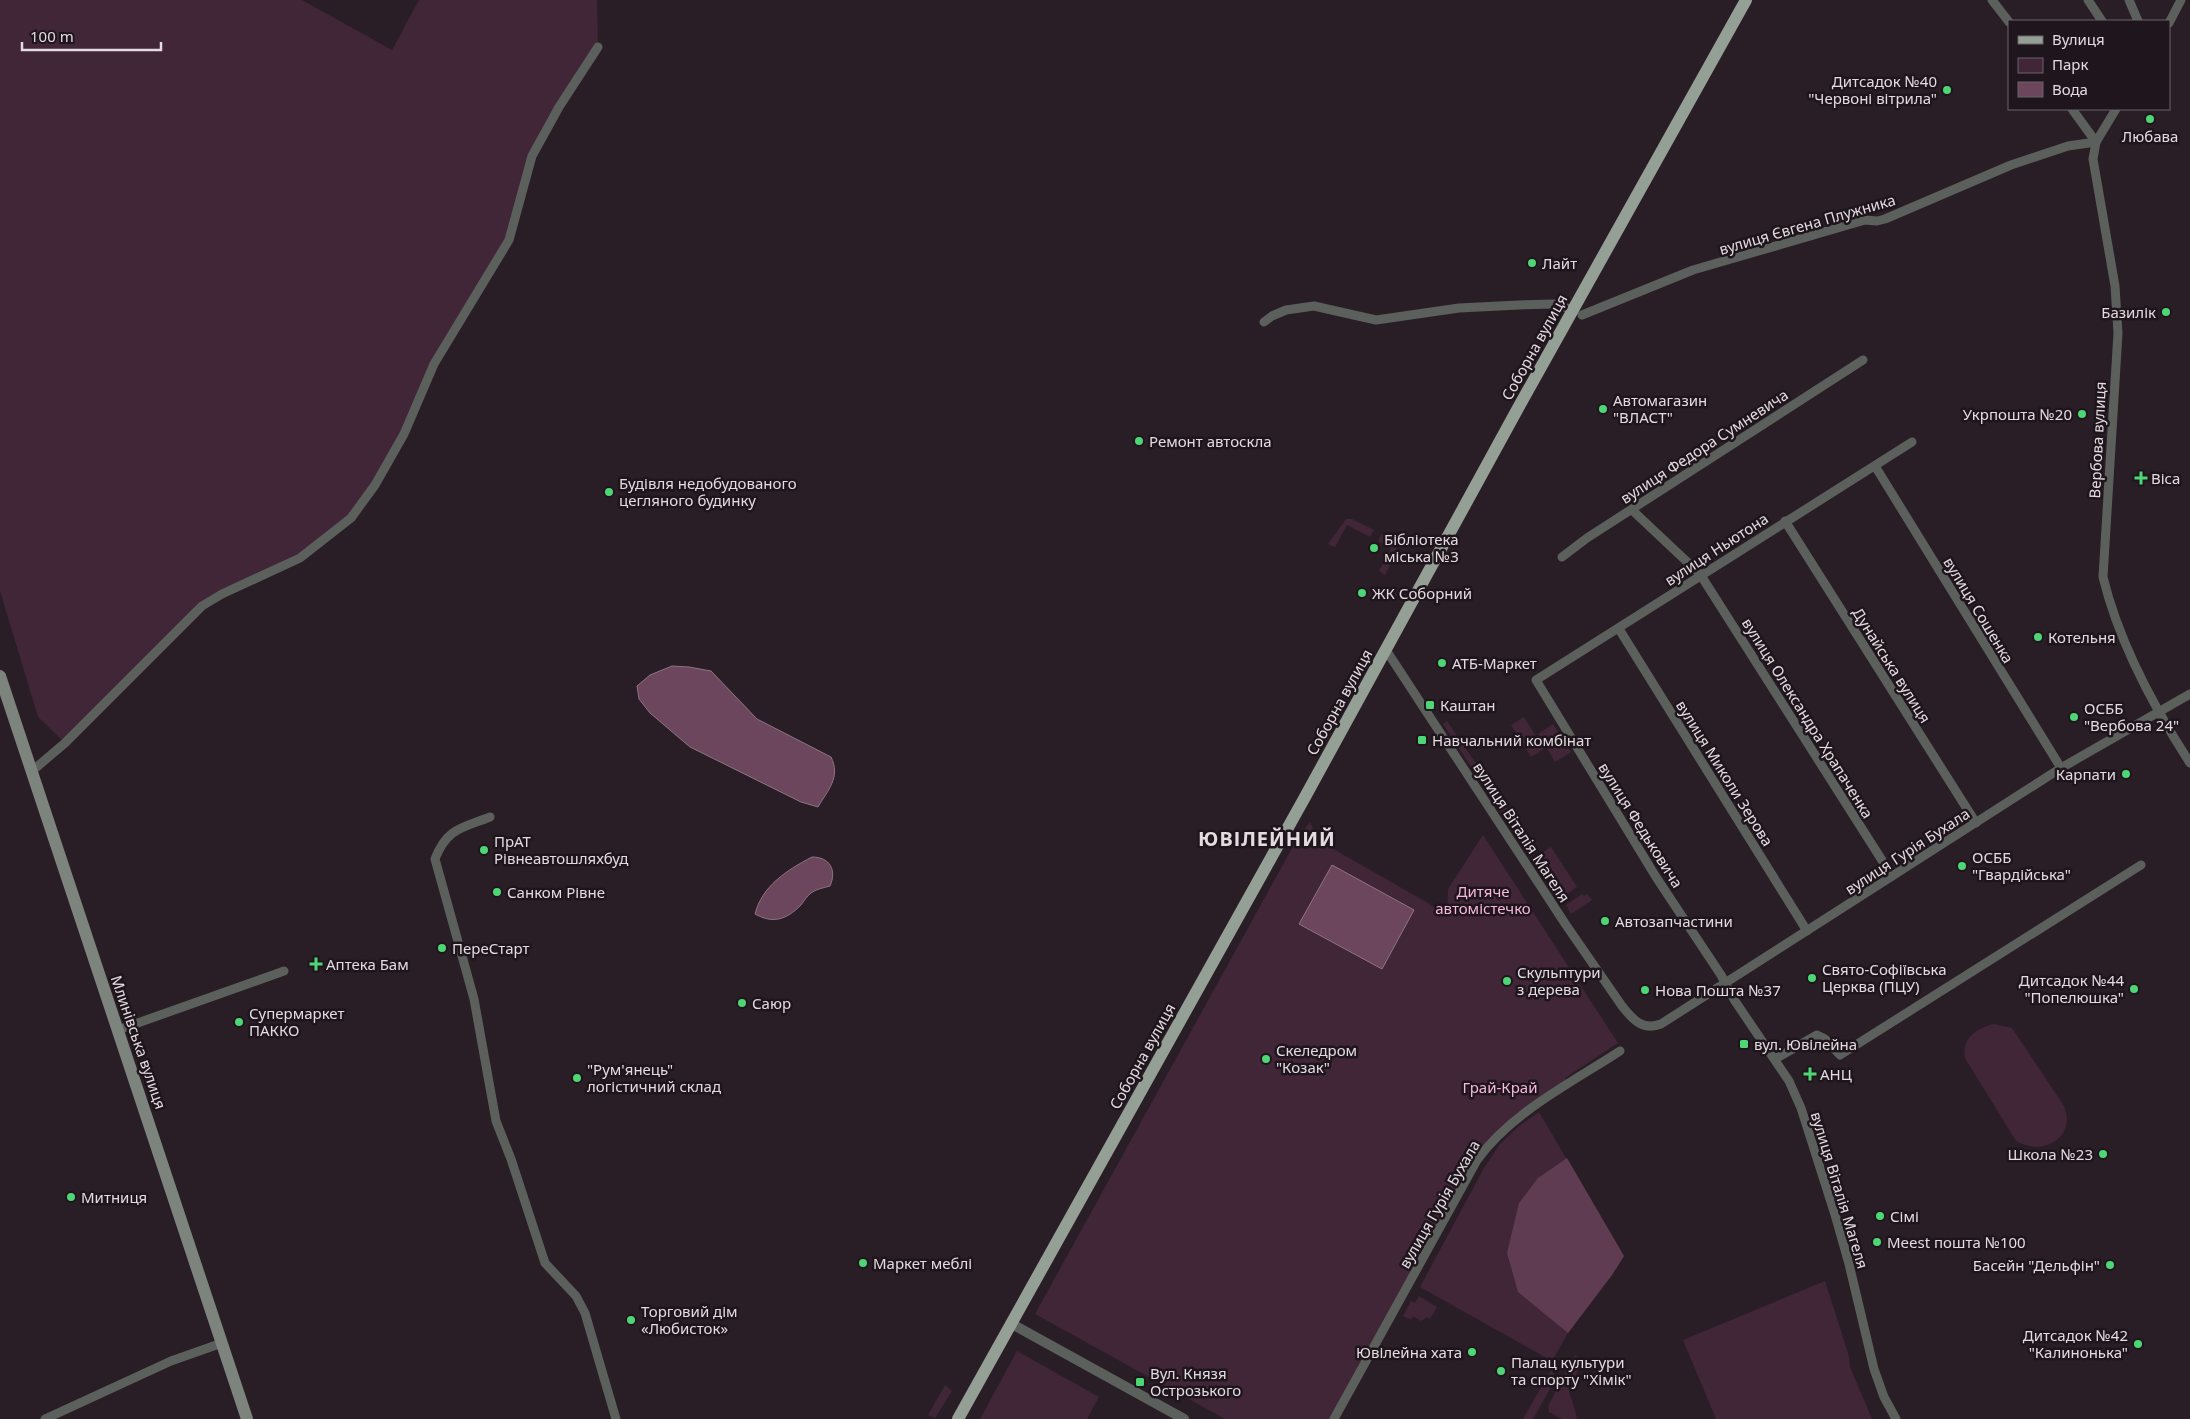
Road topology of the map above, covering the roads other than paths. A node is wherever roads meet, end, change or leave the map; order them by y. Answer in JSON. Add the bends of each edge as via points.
{"nodes":[{"id":1,"x":1746,"y":0,"type":"edge"},
{"id":2,"x":1992,"y":0,"type":"edge"},
{"id":3,"x":2088,"y":0,"type":"edge"},
{"id":4,"x":2129,"y":0,"type":"edge"},
{"id":5,"x":2181,"y":0,"type":"edge"},
{"id":6,"x":2101,"y":20,"type":"edge"},
{"id":7,"x":2138,"y":20,"type":"edge"},
{"id":8,"x":2170,"y":20,"type":"edge"},
{"id":9,"x":2008,"y":21,"type":"edge"},
{"id":10,"x":598,"y":47,"type":"dead end"},
{"id":11,"x":2073,"y":110,"type":"edge"},
{"id":12,"x":2115,"y":110,"type":"edge"},
{"id":13,"x":2096,"y":142,"type":"junction"},
{"id":14,"x":1577,"y":312,"type":"junction"},
{"id":15,"x":1264,"y":322,"type":"dead end"},
{"id":16,"x":1863,"y":360,"type":"dead end"},
{"id":17,"x":1912,"y":442,"type":"dead end"},
{"id":18,"x":1875,"y":466,"type":"junction"},
{"id":19,"x":1632,"y":510,"type":"junction"},
{"id":20,"x":1785,"y":521,"type":"junction"},
{"id":21,"x":1562,"y":557,"type":"dead end"},
{"id":22,"x":1700,"y":574,"type":"junction"},
{"id":23,"x":1619,"y":629,"type":"junction"},
{"id":24,"x":1386,"y":650,"type":"junction"},
{"id":25,"x":0,"y":676,"type":"edge"},
{"id":26,"x":1536,"y":680,"type":"joint"},
{"id":27,"x":2190,"y":694,"type":"edge"},
{"id":28,"x":2158,"y":710,"type":"junction"},
{"id":29,"x":2190,"y":762,"type":"edge"},
{"id":30,"x":2061,"y":768,"type":"junction"},
{"id":31,"x":32,"y":771,"type":"junction"},
{"id":32,"x":490,"y":817,"type":"dead end"},
{"id":33,"x":1976,"y":824,"type":"junction"},
{"id":34,"x":2141,"y":865,"type":"dead end"},
{"id":35,"x":1892,"y":876,"type":"junction"},
{"id":36,"x":1807,"y":931,"type":"junction"},
{"id":37,"x":284,"y":971,"type":"dead end"},
{"id":38,"x":1726,"y":983,"type":"junction"},
{"id":39,"x":1640,"y":1025,"type":"joint"},
{"id":40,"x":118,"y":1030,"type":"junction"},
{"id":41,"x":1620,"y":1051,"type":"dead end"},
{"id":42,"x":1775,"y":1059,"type":"junction"},
{"id":43,"x":1012,"y":1324,"type":"junction"},
{"id":44,"x":222,"y":1343,"type":"junction"},
{"id":45,"x":45,"y":1419,"type":"edge"},
{"id":46,"x":247,"y":1419,"type":"edge"},
{"id":47,"x":616,"y":1419,"type":"edge"},
{"id":48,"x":958,"y":1419,"type":"edge"},
{"id":49,"x":1184,"y":1419,"type":"edge"},
{"id":50,"x":1334,"y":1419,"type":"edge"},
{"id":51,"x":1896,"y":1419,"type":"edge"}],
"edges":[{"from":1,"to":14,"type":"main road","name":"Соборна вулиця"},
{"from":2,"to":9,"type":"street"},
{"from":3,"to":6,"type":"street"},
{"from":4,"to":7,"type":"street"},
{"from":5,"to":8,"type":"street"},
{"from":10,"to":31,"type":"street","via":[[532,156],[505,247],[434,364],[404,434],[385,468],[351,518],[300,558],[202,606],[65,743]]},
{"from":11,"to":13,"type":"street"},
{"from":12,"to":13,"type":"street"},
{"from":13,"to":14,"type":"street","name":"вулиця Євгена Плужника","via":[[2068,146],[2011,166],[1885,219],[1866,220],[1693,270]]},
{"from":13,"to":28,"type":"street","name":"Вербова вулиця","via":[[2093,159],[2115,286],[2118,333],[2103,577],[2117,623]]},
{"from":14,"to":15,"type":"street","via":[[1554,304],[1520,305],[1459,308],[1376,320],[1314,306],[1286,310]]},
{"from":14,"to":24,"type":"main road","name":"Соборна вулиця"},
{"from":16,"to":19,"type":"street","name":"вулиця Федора Сумневича"},
{"from":17,"to":18,"type":"street","name":"вулиця Ньютона"},
{"from":18,"to":20,"type":"street","name":"вулиця Ньютона"},
{"from":18,"to":30,"type":"street","name":"вулиця Сошенка"},
{"from":19,"to":21,"type":"street","name":"вулиця Федора Сумневича"},
{"from":19,"to":22,"type":"street","name":"вулиця Олександра Храпаченка"},
{"from":20,"to":22,"type":"street","name":"вулиця Ньютона"},
{"from":20,"to":33,"type":"street","name":"Дунайська вулиця"},
{"from":22,"to":23,"type":"street","name":"вулиця Ньютона"},
{"from":22,"to":35,"type":"street","name":"вулиця Олександра Храпаченка"},
{"from":23,"to":26,"type":"street","name":"вулиця Ньютона"},
{"from":23,"to":36,"type":"street","name":"вулиця Миколи Зерова"},
{"from":24,"to":39,"type":"street","name":"вулиця Віталія Магеля","via":[[1566,925],[1630,1017]]},
{"from":24,"to":43,"type":"main road","name":"Соборна вулиця"},
{"from":25,"to":31,"type":"main road","name":"Млинівська вулиця"},
{"from":26,"to":38,"type":"street","name":"вулиця Федьковича","via":[[1656,877]]},
{"from":27,"to":28,"type":"street","name":"вулиця Гурія Бухала"},
{"from":28,"to":29,"type":"street","name":"Вербова вулиця"},
{"from":28,"to":30,"type":"street","name":"вулиця Гурія Бухала"},
{"from":30,"to":33,"type":"street","name":"вулиця Гурія Бухала"},
{"from":31,"to":40,"type":"main road","name":"Млинівська вулиця"},
{"from":32,"to":47,"type":"street","via":[[452,832],[435,859],[474,999],[496,1122],[546,1262],[576,1296],[585,1314]]},
{"from":33,"to":35,"type":"street","name":"вулиця Гурія Бухала"},
{"from":34,"to":42,"type":"street","via":[[1840,1055],[1826,1039],[1817,1035]]},
{"from":35,"to":36,"type":"street","name":"вулиця Гурія Бухала"},
{"from":36,"to":38,"type":"street","name":"вулиця Гурія Бухала"},
{"from":37,"to":40,"type":"street"},
{"from":38,"to":39,"type":"street","name":"вулиця Гурія Бухала","via":[[1662,1024],[1652,1028]]},
{"from":38,"to":42,"type":"street","name":"вулиця Віталія Магеля"},
{"from":40,"to":44,"type":"main road","name":"Млинівська вулиця"},
{"from":41,"to":50,"type":"street","name":"вулиця Гурія Бухала","via":[[1510,1123],[1491,1141],[1477,1160]]},
{"from":42,"to":51,"type":"street","name":"вулиця Віталія Магеля","via":[[1790,1081],[1801,1108],[1849,1264],[1874,1369]]},
{"from":43,"to":48,"type":"main road","name":"Соборна вулиця"},
{"from":43,"to":49,"type":"street"},
{"from":44,"to":45,"type":"street","via":[[171,1361]]},
{"from":44,"to":46,"type":"main road","name":"Млинівська вулиця"}]}
